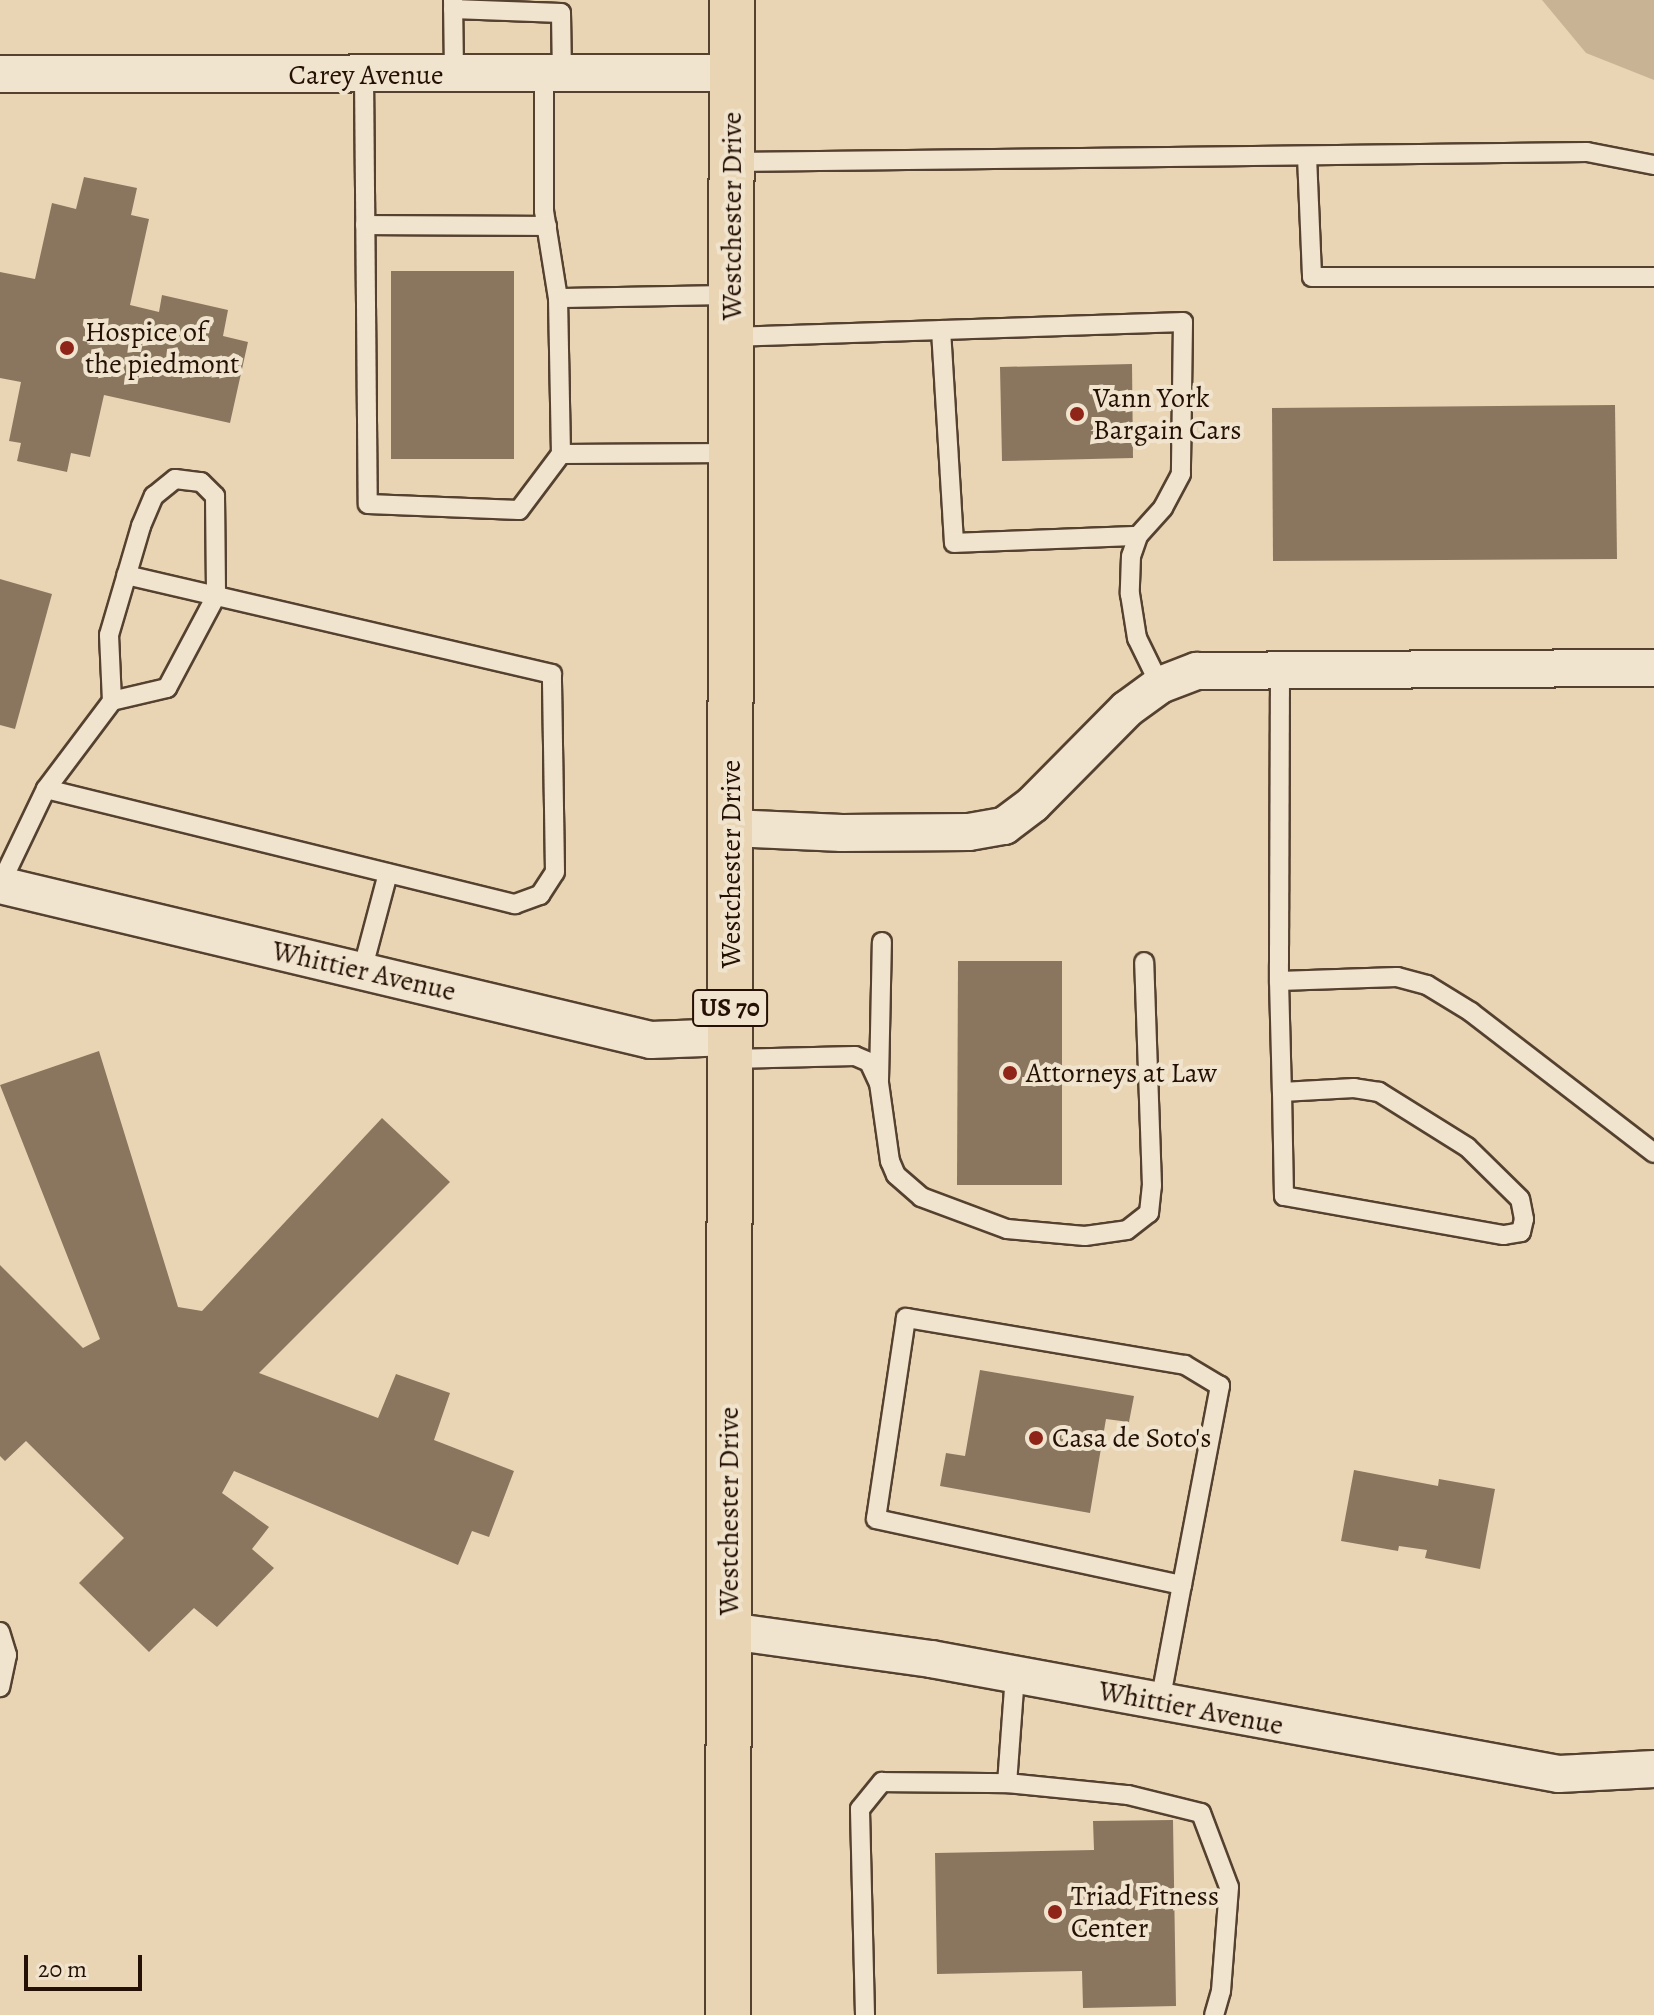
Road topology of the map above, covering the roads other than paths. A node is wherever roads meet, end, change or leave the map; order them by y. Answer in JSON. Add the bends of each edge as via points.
{"nodes":[{"id":1,"x":732,"y":0,"type":"edge"},
{"id":2,"x":453,"y":4,"type":"edge"},
{"id":3,"x":561,"y":7,"type":"edge"},
{"id":4,"x":732,"y":73,"type":"junction"},
{"id":5,"x":0,"y":74,"type":"edge"},
{"id":6,"x":553,"y":74,"type":"junction"},
{"id":7,"x":364,"y":75,"type":"junction"},
{"id":8,"x":454,"y":75,"type":"junction"},
{"id":9,"x":1307,"y":156,"type":"junction"},
{"id":10,"x":732,"y":162,"type":"junction"},
{"id":11,"x":1654,"y":165,"type":"edge"},
{"id":12,"x":365,"y":225,"type":"junction"},
{"id":13,"x":547,"y":226,"type":"junction"},
{"id":14,"x":1654,"y":277,"type":"edge"},
{"id":15,"x":558,"y":298,"type":"junction"},
{"id":16,"x":732,"y":316,"type":"junction"},
{"id":17,"x":941,"y":330,"type":"junction"},
{"id":18,"x":731,"y":453,"type":"junction"},
{"id":19,"x":561,"y":454,"type":"junction"},
{"id":20,"x":1138,"y":536,"type":"junction"},
{"id":21,"x":126,"y":575,"type":"junction"},
{"id":22,"x":216,"y":596,"type":"junction"},
{"id":23,"x":1654,"y":668,"type":"edge"},
{"id":24,"x":1280,"y":670,"type":"junction"},
{"id":25,"x":1160,"y":685,"type":"junction"},
{"id":26,"x":112,"y":701,"type":"junction"},
{"id":27,"x":46,"y":789,"type":"junction"},
{"id":28,"x":731,"y":828,"type":"junction"},
{"id":29,"x":388,"y":873,"type":"junction"},
{"id":30,"x":0,"y":885,"type":"edge"},
{"id":31,"x":882,"y":942,"type":"dead end"},
{"id":32,"x":1144,"y":962,"type":"dead end"},
{"id":33,"x":362,"y":971,"type":"junction"},
{"id":34,"x":1279,"y":981,"type":"junction"},
{"id":35,"x":730,"y":1048,"type":"junction"},
{"id":36,"x":879,"y":1083,"type":"junction"},
{"id":37,"x":1282,"y":1092,"type":"junction"},
{"id":38,"x":1654,"y":1153,"type":"edge"},
{"id":39,"x":1182,"y":1585,"type":"junction"},
{"id":40,"x":729,"y":1631,"type":"junction"},
{"id":41,"x":0,"y":1632,"type":"edge"},
{"id":42,"x":1015,"y":1675,"type":"junction"},
{"id":43,"x":0,"y":1687,"type":"edge"},
{"id":44,"x":1160,"y":1702,"type":"junction"},
{"id":45,"x":1654,"y":1769,"type":"edge"},
{"id":46,"x":1007,"y":1783,"type":"junction"},
{"id":47,"x":728,"y":2015,"type":"edge"},
{"id":48,"x":865,"y":2015,"type":"edge"},
{"id":49,"x":1214,"y":2015,"type":"edge"}],
"edges":[{"from":1,"to":4,"type":"main road","name":"Westchester Drive","number":"US 70"},
{"from":2,"to":3,"type":"lane"},
{"from":2,"to":8,"type":"lane"},
{"from":3,"to":6,"type":"lane"},
{"from":4,"to":6,"type":"street","name":"Carey Avenue"},
{"from":4,"to":10,"type":"main road","name":"Westchester Drive","number":"US 70"},
{"from":5,"to":7,"type":"street","name":"Carey Avenue"},
{"from":6,"to":8,"type":"street","name":"Carey Avenue"},
{"from":6,"to":13,"type":"lane"},
{"from":7,"to":8,"type":"street","name":"Carey Avenue"},
{"from":7,"to":12,"type":"lane"},
{"from":9,"to":10,"type":"lane"},
{"from":9,"to":11,"type":"lane","via":[[1587,152]]},
{"from":9,"to":14,"type":"lane","via":[[1312,277]]},
{"from":10,"to":16,"type":"main road","name":"Westchester Drive","number":"US 70"},
{"from":12,"to":13,"type":"lane"},
{"from":12,"to":19,"type":"lane","via":[[368,504],[519,510]]},
{"from":13,"to":15,"type":"lane"},
{"from":15,"to":16,"type":"lane"},
{"from":15,"to":19,"type":"lane"},
{"from":16,"to":17,"type":"lane"},
{"from":16,"to":18,"type":"main road","name":"Westchester Drive","number":"US 70"},
{"from":17,"to":20,"type":"lane","via":[[954,543]]},
{"from":17,"to":20,"type":"lane","via":[[1183,322],[1181,474],[1163,508]]},
{"from":18,"to":19,"type":"lane"},
{"from":18,"to":28,"type":"main road","name":"Westchester Drive","number":"US 70"},
{"from":20,"to":25,"type":"lane","via":[[1131,556],[1130,594],[1137,638]]},
{"from":21,"to":22,"type":"lane"},
{"from":21,"to":22,"type":"lane","via":[[154,496],[175,479],[201,482],[215,496]]},
{"from":21,"to":26,"type":"lane","via":[[109,635]]},
{"from":22,"to":26,"type":"lane","via":[[167,688]]},
{"from":22,"to":29,"type":"lane","via":[[552,674],[555,872],[540,895],[515,904]]},
{"from":23,"to":24,"type":"street"},
{"from":24,"to":25,"type":"street","via":[[1197,671]]},
{"from":24,"to":34,"type":"lane"},
{"from":25,"to":28,"type":"street","via":[[1127,709],[1033,804],[1004,826],[969,832],[842,833]]},
{"from":26,"to":27,"type":"lane"},
{"from":27,"to":29,"type":"lane"},
{"from":27,"to":30,"type":"lane"},
{"from":28,"to":35,"type":"main road","name":"Westchester Drive","number":"US 70"},
{"from":29,"to":33,"type":"lane"},
{"from":30,"to":33,"type":"street","name":"Whittier Avenue"},
{"from":31,"to":36,"type":"lane"},
{"from":32,"to":36,"type":"lane","via":[[1152,1186],[1149,1213],[1127,1230],[1085,1236],[1007,1229],[921,1197],[896,1175],[890,1161]]},
{"from":33,"to":35,"type":"street","name":"Whittier Avenue","via":[[651,1040]]},
{"from":34,"to":37,"type":"lane"},
{"from":34,"to":38,"type":"lane","via":[[1397,977],[1427,985],[1471,1012]]},
{"from":35,"to":36,"type":"lane","via":[[855,1056],[869,1062]]},
{"from":35,"to":40,"type":"main road","name":"Westchester Drive","number":"US 70"},
{"from":37,"to":37,"type":"lane","via":[[1284,1196],[1504,1235],[1521,1232],[1520,1199],[1467,1147],[1379,1092]]},
{"from":39,"to":39,"type":"lane","via":[[1220,1386],[1185,1365],[906,1318],[876,1519]]},
{"from":39,"to":44,"type":"lane"},
{"from":40,"to":42,"type":"street","name":"Whittier Avenue"},
{"from":40,"to":47,"type":"main road","name":"Westchester Drive","number":"US 70"},
{"from":41,"to":43,"type":"lane","via":[[7,1655]]},
{"from":42,"to":44,"type":"street","name":"Whittier Avenue"},
{"from":42,"to":46,"type":"lane"},
{"from":44,"to":45,"type":"street","name":"Whittier Avenue","via":[[1559,1774]]},
{"from":46,"to":48,"type":"lane","via":[[882,1782],[860,1809]]},
{"from":46,"to":49,"type":"lane","via":[[1128,1795],[1201,1813],[1229,1887],[1221,1991]]}]}
